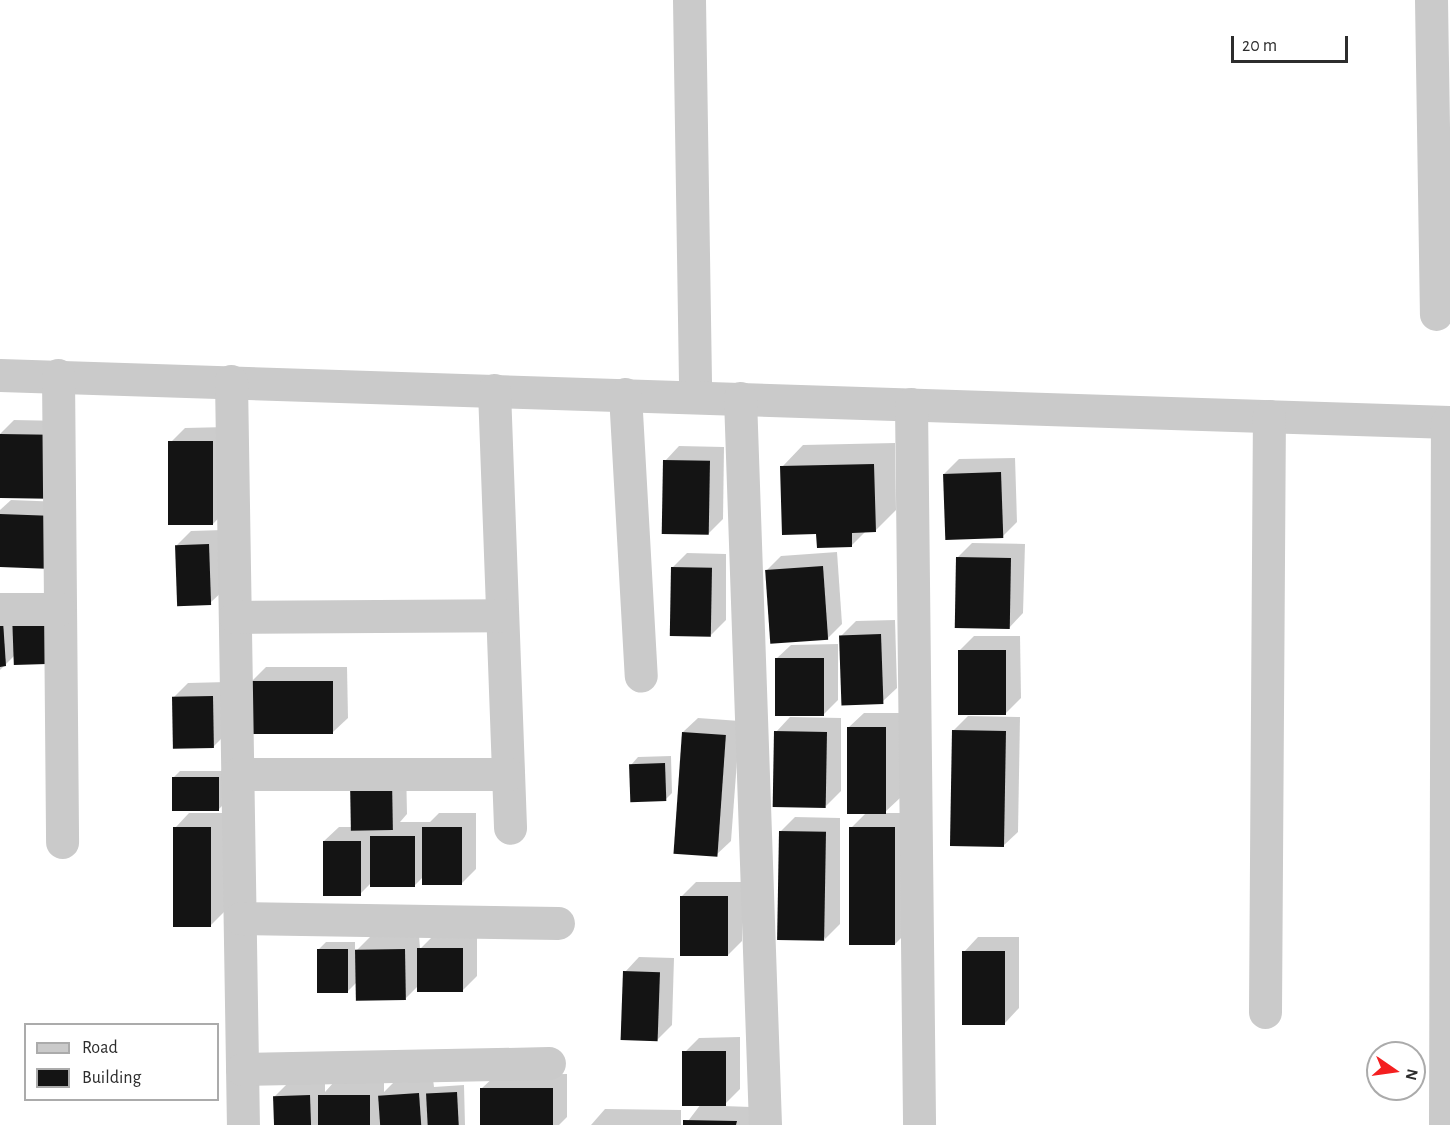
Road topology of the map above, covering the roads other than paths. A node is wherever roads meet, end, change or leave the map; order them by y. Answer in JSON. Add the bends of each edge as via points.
{"nodes":[{"id":1,"x":689,"y":0,"type":"edge"},
{"id":2,"x":1431,"y":0,"type":"edge"},
{"id":3,"x":1441,"y":83,"type":"edge"},
{"id":4,"x":1436,"y":314,"type":"dead end"},
{"id":5,"x":0,"y":375,"type":"edge"},
{"id":6,"x":58,"y":375,"type":"junction"},
{"id":7,"x":231,"y":381,"type":"junction"},
{"id":8,"x":494,"y":390,"type":"junction"},
{"id":9,"x":625,"y":394,"type":"junction"},
{"id":10,"x":695,"y":396,"type":"junction"},
{"id":11,"x":740,"y":398,"type":"junction"},
{"id":12,"x":911,"y":404,"type":"junction"},
{"id":13,"x":1269,"y":416,"type":"junction"},
{"id":14,"x":1448,"y":422,"type":"edge"},
{"id":15,"x":0,"y":609,"type":"edge"},
{"id":16,"x":59,"y":609,"type":"junction"},
{"id":17,"x":502,"y":615,"type":"junction"},
{"id":18,"x":234,"y":617,"type":"junction"},
{"id":19,"x":641,"y":676,"type":"dead end"},
{"id":20,"x":237,"y":774,"type":"junction"},
{"id":21,"x":508,"y":774,"type":"junction"},
{"id":22,"x":510,"y":828,"type":"dead end"},
{"id":23,"x":62,"y":842,"type":"dead end"},
{"id":24,"x":240,"y":918,"type":"junction"},
{"id":25,"x":558,"y":923,"type":"dead end"},
{"id":26,"x":1265,"y":1012,"type":"dead end"},
{"id":27,"x":549,"y":1063,"type":"dead end"},
{"id":28,"x":242,"y":1069,"type":"junction"},
{"id":29,"x":243,"y":1125,"type":"edge"},
{"id":30,"x":765,"y":1125,"type":"edge"},
{"id":31,"x":919,"y":1125,"type":"edge"},
{"id":32,"x":1445,"y":1125,"type":"edge"}],
"edges":[{"from":1,"to":10,"type":"street"},
{"from":2,"to":3,"type":"street"},
{"from":3,"to":4,"type":"street"},
{"from":5,"to":6,"type":"street"},
{"from":6,"to":7,"type":"street"},
{"from":6,"to":16,"type":"street"},
{"from":7,"to":8,"type":"street"},
{"from":7,"to":18,"type":"street"},
{"from":8,"to":9,"type":"street"},
{"from":8,"to":17,"type":"street"},
{"from":9,"to":10,"type":"street"},
{"from":9,"to":19,"type":"street"},
{"from":10,"to":11,"type":"street"},
{"from":11,"to":12,"type":"street"},
{"from":11,"to":30,"type":"street"},
{"from":12,"to":13,"type":"street"},
{"from":12,"to":31,"type":"street"},
{"from":13,"to":14,"type":"street"},
{"from":13,"to":26,"type":"street"},
{"from":14,"to":32,"type":"street"},
{"from":15,"to":16,"type":"street"},
{"from":16,"to":23,"type":"street"},
{"from":17,"to":18,"type":"street"},
{"from":17,"to":21,"type":"street"},
{"from":18,"to":20,"type":"street"},
{"from":20,"to":21,"type":"street"},
{"from":20,"to":24,"type":"street"},
{"from":21,"to":22,"type":"street"},
{"from":24,"to":25,"type":"street"},
{"from":24,"to":28,"type":"street"},
{"from":27,"to":28,"type":"street"},
{"from":28,"to":29,"type":"street"}]}
